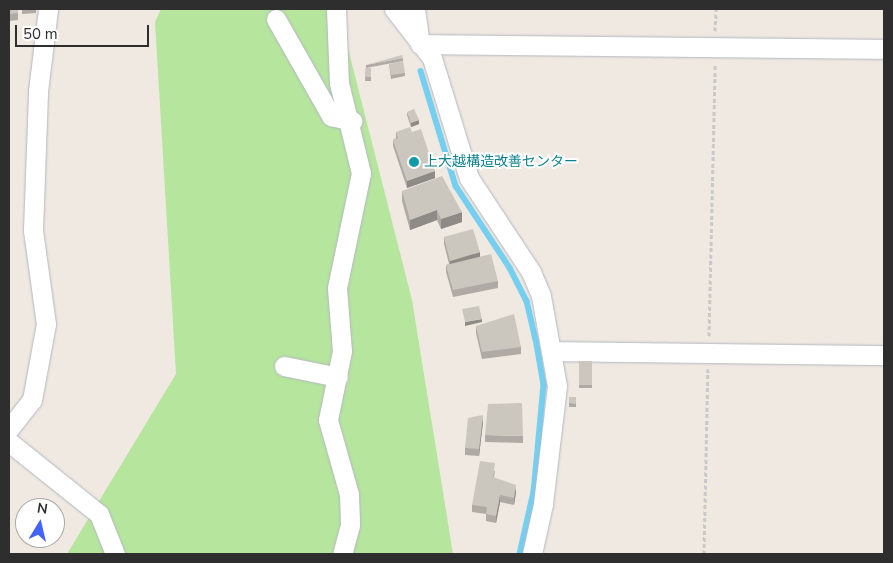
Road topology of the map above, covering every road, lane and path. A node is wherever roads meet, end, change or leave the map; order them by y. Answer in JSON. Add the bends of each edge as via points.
{"nodes":[{"id":1,"x":48,"y":9,"type":"edge"},
{"id":2,"x":336,"y":9,"type":"edge"},
{"id":3,"x":394,"y":9,"type":"edge"},
{"id":4,"x":414,"y":9,"type":"edge"},
{"id":5,"x":716,"y":9,"type":"edge"},
{"id":6,"x":276,"y":19,"type":"dead end"},
{"id":7,"x":420,"y":44,"type":"junction"},
{"id":8,"x":715,"y":46,"type":"junction"},
{"id":9,"x":884,"y":49,"type":"edge"},
{"id":10,"x":352,"y":121,"type":"junction"},
{"id":11,"x":554,"y":351,"type":"junction"},
{"id":12,"x":708,"y":353,"type":"junction"},
{"id":13,"x":884,"y":355,"type":"edge"},
{"id":14,"x":284,"y":366,"type":"dead end"},
{"id":15,"x":338,"y":378,"type":"junction"},
{"id":16,"x":9,"y":429,"type":"edge"},
{"id":17,"x":9,"y":442,"type":"edge"},
{"id":18,"x":115,"y":554,"type":"edge"},
{"id":19,"x":342,"y":554,"type":"edge"},
{"id":20,"x":532,"y":554,"type":"edge"},
{"id":21,"x":704,"y":554,"type":"edge"}],
"edges":[{"from":1,"to":16,"type":"street","via":[[38,91],[33,230],[46,324],[32,400]]},
{"from":2,"to":10,"type":"street","via":[[340,83]]},
{"from":3,"to":7,"type":"street"},
{"from":4,"to":7,"type":"street"},
{"from":5,"to":8,"type":"path"},
{"from":6,"to":10,"type":"street","via":[[331,116]]},
{"from":7,"to":8,"type":"street"},
{"from":7,"to":11,"type":"street","via":[[432,58],[469,178],[531,272]]},
{"from":8,"to":9,"type":"street"},
{"from":8,"to":12,"type":"path"},
{"from":10,"to":15,"type":"street","via":[[361,173],[338,288],[342,351]]},
{"from":11,"to":12,"type":"street"},
{"from":11,"to":20,"type":"street","via":[[557,386],[550,460]]},
{"from":12,"to":13,"type":"street"},
{"from":12,"to":21,"type":"path"},
{"from":14,"to":15,"type":"street"},
{"from":15,"to":19,"type":"street","via":[[328,420],[349,494],[350,525]]},
{"from":17,"to":18,"type":"street","via":[[99,514]]}]}
